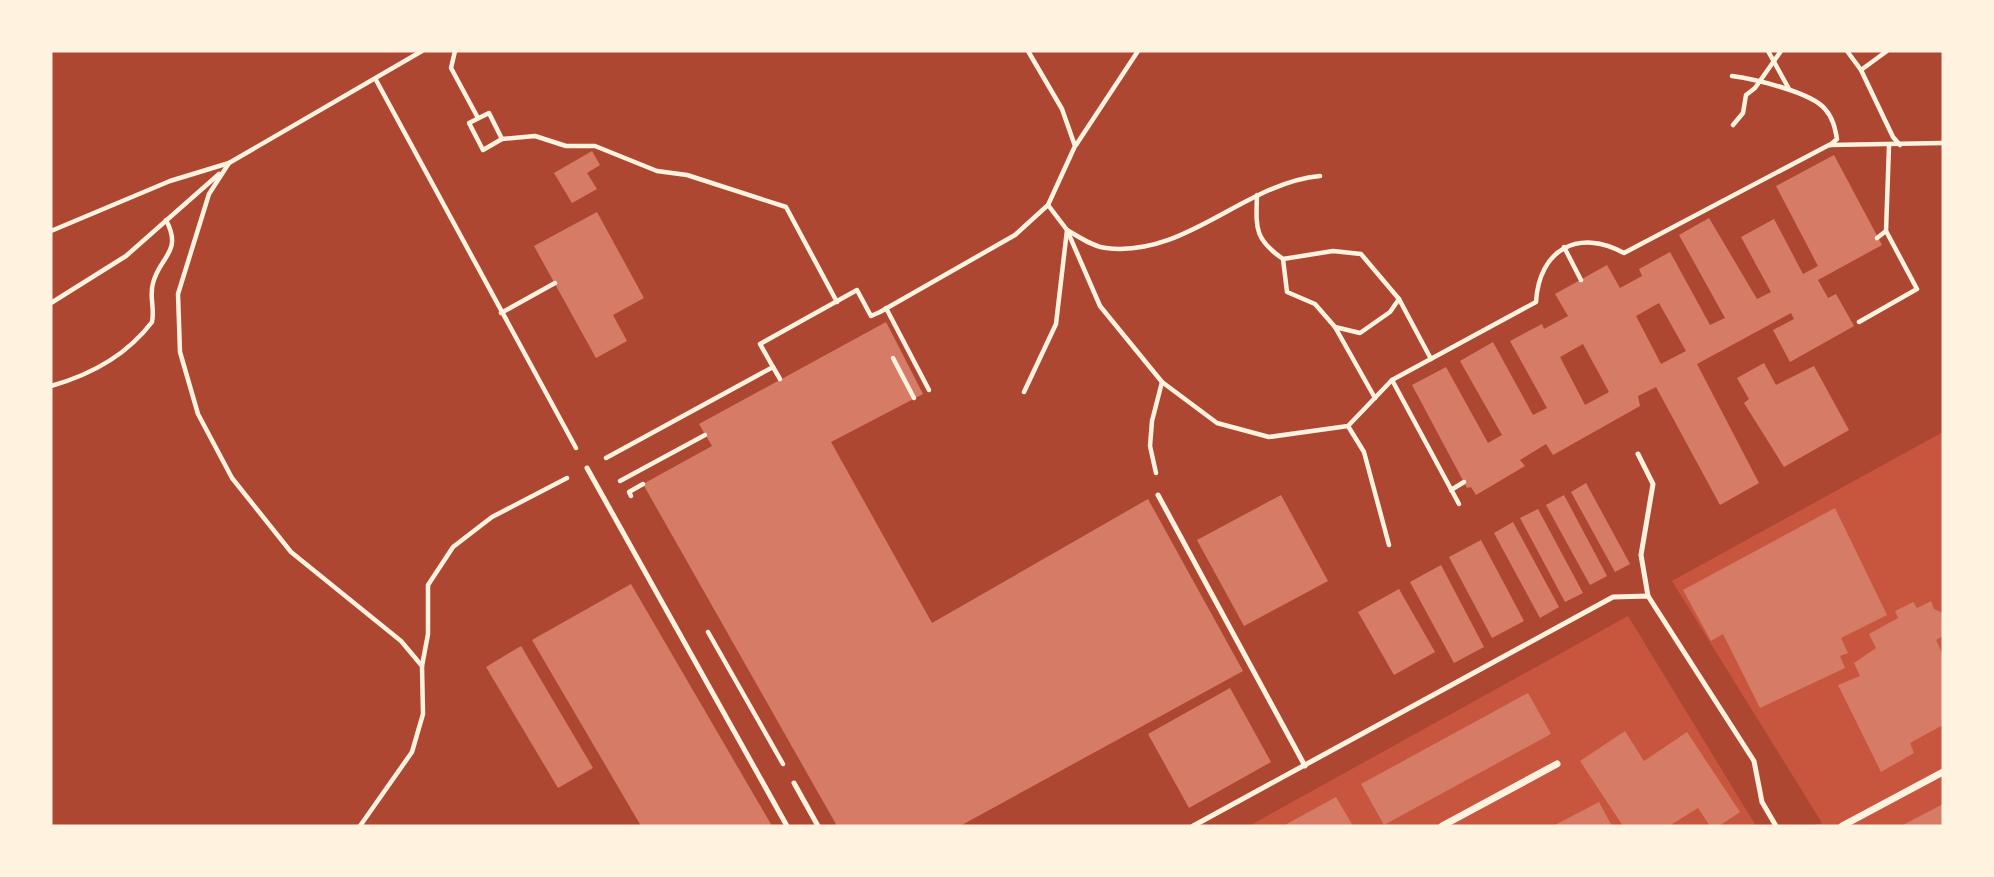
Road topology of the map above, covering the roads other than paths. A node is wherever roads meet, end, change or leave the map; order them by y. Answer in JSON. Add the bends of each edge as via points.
{"nodes":[{"id":1,"x":1638,"y":454,"type":"dead end"},
{"id":2,"x":587,"y":468,"type":"road end"},
{"id":3,"x":1158,"y":495,"type":"road end"},
{"id":4,"x":1648,"y":596,"type":"junction"},
{"id":5,"x":1556,"y":764,"type":"dead end"},
{"id":6,"x":1305,"y":766,"type":"junction"},
{"id":7,"x":1943,"y":772,"type":"edge"},
{"id":8,"x":794,"y":783,"type":"road end"},
{"id":9,"x":788,"y":826,"type":"edge"},
{"id":10,"x":818,"y":826,"type":"edge"},
{"id":11,"x":1193,"y":826,"type":"edge"},
{"id":12,"x":1442,"y":826,"type":"edge"},
{"id":13,"x":1776,"y":826,"type":"edge"},
{"id":14,"x":1842,"y":826,"type":"edge"}],
"edges":[{"from":1,"to":4,"type":"lane","via":[[1653,484],[1641,555]]},
{"from":2,"to":9,"type":"lane"},
{"from":3,"to":6,"type":"lane"},
{"from":4,"to":6,"type":"lane","via":[[1613,597]]},
{"from":4,"to":13,"type":"lane","via":[[1754,761],[1762,802]]},
{"from":5,"to":12,"type":"street"},
{"from":6,"to":11,"type":"lane"},
{"from":7,"to":14,"type":"street"},
{"from":8,"to":10,"type":"lane"}]}
